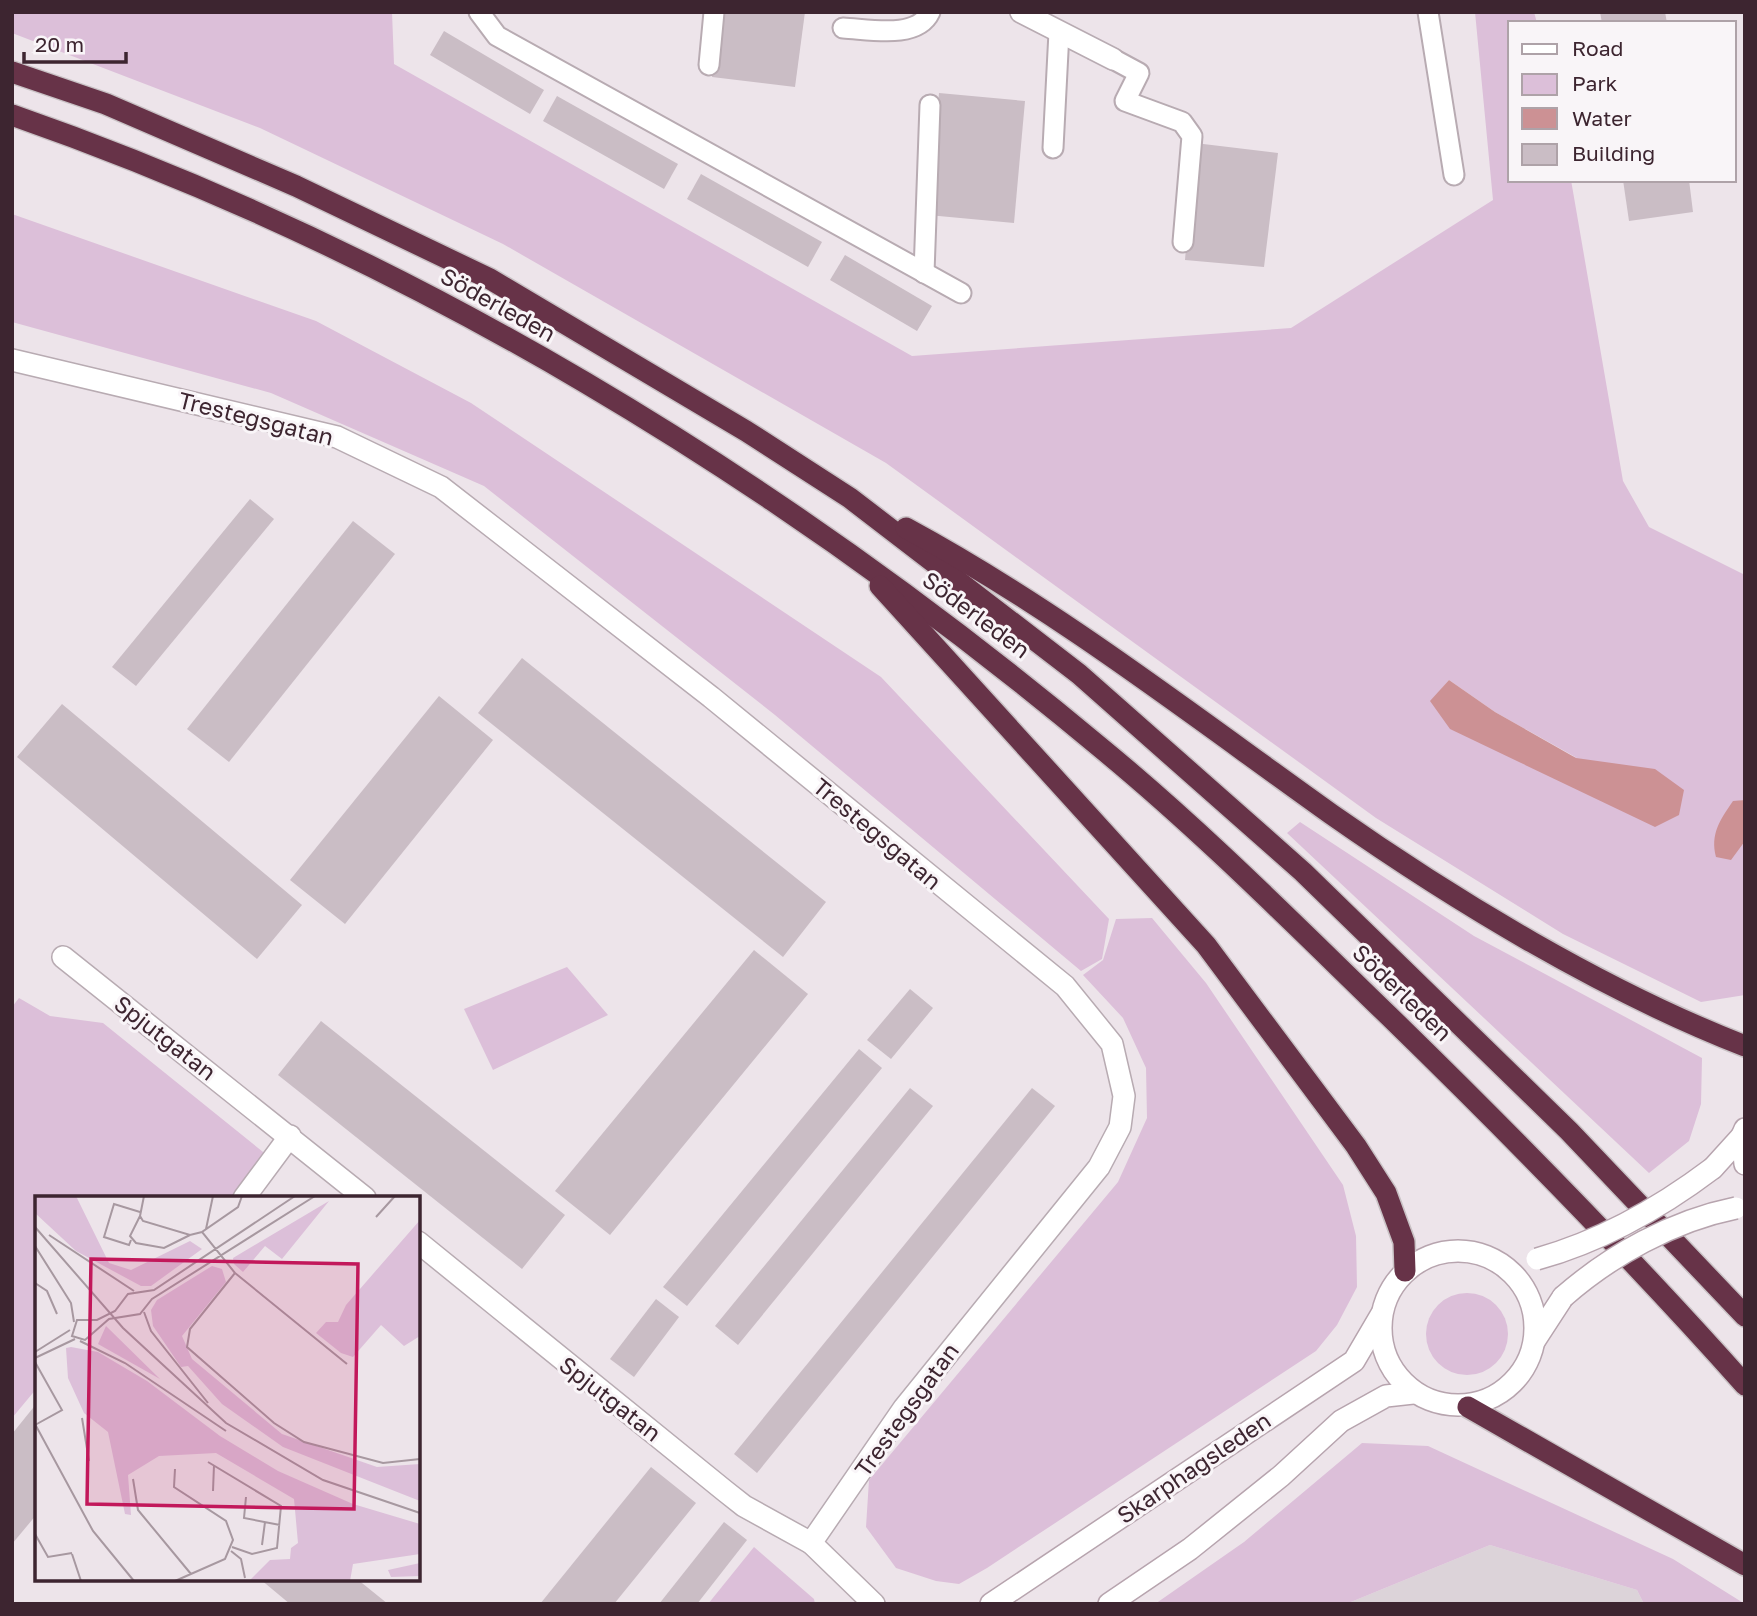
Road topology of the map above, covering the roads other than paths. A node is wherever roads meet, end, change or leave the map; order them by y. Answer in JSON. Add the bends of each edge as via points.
{"nodes":[{"id":1,"x":479,"y":12,"type":"edge"},
{"id":2,"x":714,"y":12,"type":"edge"},
{"id":3,"x":930,"y":12,"type":"edge"},
{"id":4,"x":1021,"y":12,"type":"edge"},
{"id":5,"x":1428,"y":12,"type":"edge"},
{"id":6,"x":843,"y":28,"type":"dead end"},
{"id":7,"x":1059,"y":32,"type":"junction"},
{"id":8,"x":1113,"y":59,"type":"joint"},
{"id":9,"x":709,"y":65,"type":"dead end"},
{"id":10,"x":12,"y":72,"type":"edge"},
{"id":11,"x":930,"y":105,"type":"dead end"},
{"id":12,"x":12,"y":115,"type":"edge"},
{"id":13,"x":1053,"y":148,"type":"dead end"},
{"id":14,"x":1454,"y":175,"type":"dead end"},
{"id":15,"x":1183,"y":242,"type":"dead end"},
{"id":16,"x":924,"y":272,"type":"junction"},
{"id":17,"x":961,"y":293,"type":"dead end"},
{"id":18,"x":12,"y":360,"type":"edge"},
{"id":19,"x":850,"y":498,"type":"junction"},
{"id":20,"x":848,"y":551,"type":"junction"},
{"id":21,"x":63,"y":957,"type":"dead end"},
{"id":22,"x":1745,"y":1046,"type":"edge"},
{"id":23,"x":1744,"y":1133,"type":"edge"},
{"id":24,"x":290,"y":1136,"type":"junction"},
{"id":25,"x":1745,"y":1164,"type":"edge"},
{"id":26,"x":245,"y":1196,"type":"edge"},
{"id":27,"x":363,"y":1196,"type":"edge"},
{"id":28,"x":1740,"y":1208,"type":"edge"},
{"id":29,"x":420,"y":1244,"type":"edge"},
{"id":30,"x":1488,"y":1257,"type":"junction"},
{"id":31,"x":1405,"y":1271,"type":"junction"},
{"id":32,"x":1381,"y":1315,"type":"junction"},
{"id":33,"x":1745,"y":1316,"type":"edge"},
{"id":34,"x":1535,"y":1340,"type":"junction"},
{"id":35,"x":1745,"y":1385,"type":"edge"},
{"id":36,"x":1413,"y":1393,"type":"junction"},
{"id":37,"x":1468,"y":1406,"type":"junction"},
{"id":38,"x":811,"y":1543,"type":"junction"},
{"id":39,"x":1745,"y":1565,"type":"edge"},
{"id":40,"x":874,"y":1604,"type":"edge"},
{"id":41,"x":991,"y":1604,"type":"edge"},
{"id":42,"x":1109,"y":1604,"type":"edge"}],
"edges":[{"from":1,"to":16,"type":"lane","via":[[497,36]]},
{"from":2,"to":9,"type":"lane"},
{"from":3,"to":6,"type":"lane","via":[[904,31]]},
{"from":4,"to":7,"type":"street"},
{"from":5,"to":14,"type":"lane"},
{"from":7,"to":8,"type":"street"},
{"from":7,"to":13,"type":"lane"},
{"from":8,"to":15,"type":"lane","via":[[1139,73],[1125,101],[1182,122],[1192,136]]},
{"from":10,"to":19,"type":"highway","name":"Söderleden","via":[[106,104],[296,186],[490,279]]},
{"from":11,"to":16,"type":"lane"},
{"from":12,"to":20,"type":"highway","name":"Söderleden","via":[[204,188],[404,283],[626,405]]},
{"from":16,"to":17,"type":"lane"},
{"from":18,"to":38,"type":"street","name":"Trestegsgatan","via":[[337,437],[441,487],[711,697],[1065,986],[1112,1044],[1124,1096],[1120,1127],[1099,1167],[904,1408]]},
{"from":19,"to":22,"type":"highway","via":[[982,569],[1334,816],[1519,935],[1693,1026]]},
{"from":19,"to":33,"type":"highway","name":"Söderleden","via":[[1079,674],[1303,872],[1569,1131]]},
{"from":20,"to":31,"type":"highway","via":[[1206,945],[1386,1193],[1404,1242]]},
{"from":20,"to":35,"type":"highway","name":"Söderleden","via":[[975,645],[1106,751],[1288,918],[1541,1164]]},
{"from":21,"to":24,"type":"street","name":"Spjutgatan"},
{"from":23,"to":25,"type":"street"},
{"from":23,"to":30,"type":"street","bridge":true,"via":[[1713,1168],[1674,1198],[1591,1241],[1538,1259]]},
{"from":24,"to":26,"type":"street"},
{"from":24,"to":27,"type":"street","name":"Spjutgatan"},
{"from":28,"to":34,"type":"street","bridge":true,"via":[[1686,1222],[1591,1273],[1563,1297]]},
{"from":29,"to":38,"type":"street","name":"Spjutgatan","via":[[744,1506]]},
{"from":30,"to":31,"type":"street","via":[[1453,1251],[1426,1258]]},
{"from":30,"to":34,"type":"street","via":[[1510,1271],[1527,1293],[1534,1309]]},
{"from":31,"to":32,"type":"street","via":[[1388,1294]]},
{"from":32,"to":36,"type":"street","via":[[1381,1344],[1391,1370]]},
{"from":32,"to":41,"type":"street","name":"Skarphagsleden","via":[[1354,1360]]},
{"from":34,"to":37,"type":"street","via":[[1529,1362],[1507,1390]]},
{"from":36,"to":37,"type":"street"},
{"from":36,"to":42,"type":"street","via":[[1386,1396],[1341,1421],[1190,1549]]},
{"from":37,"to":39,"type":"highway"},
{"from":38,"to":40,"type":"street"}]}
